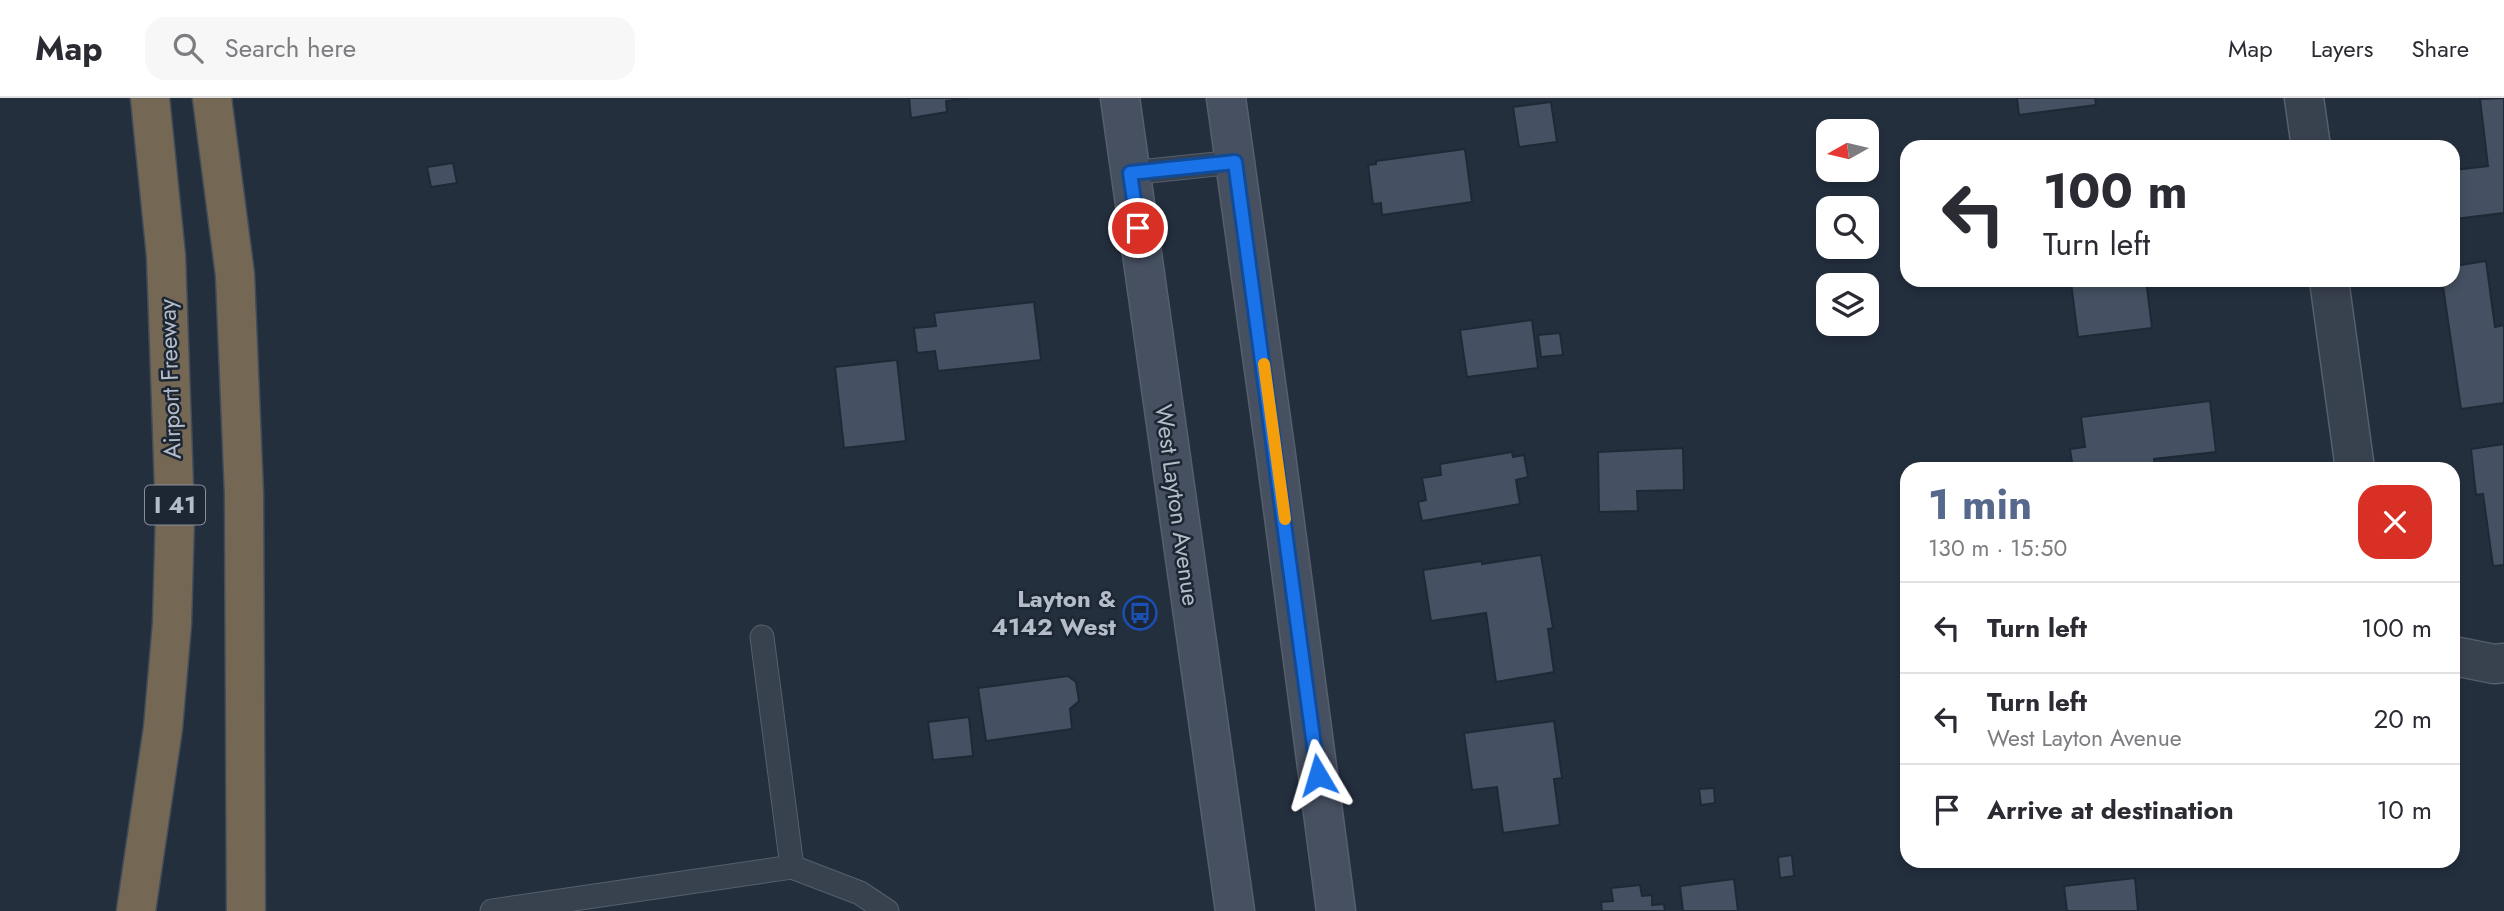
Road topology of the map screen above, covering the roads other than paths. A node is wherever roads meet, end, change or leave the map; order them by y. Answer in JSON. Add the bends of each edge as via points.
{"nodes":[{"id":1,"x":150,"y":98,"type":"edge"},
{"id":2,"x":212,"y":98,"type":"edge"},
{"id":3,"x":1120,"y":98,"type":"edge"},
{"id":4,"x":1226,"y":98,"type":"edge"},
{"id":5,"x":2304,"y":98,"type":"edge"},
{"id":6,"x":2310,"y":140,"type":"edge"},
{"id":7,"x":1235,"y":162,"type":"junction"},
{"id":8,"x":1130,"y":173,"type":"junction"},
{"id":9,"x":2330,"y":287,"type":"edge"},
{"id":10,"x":2354,"y":462,"type":"edge"},
{"id":11,"x":762,"y":637,"type":"dead end"},
{"id":12,"x":2460,"y":657,"type":"edge"},
{"id":13,"x":2504,"y":663,"type":"edge"},
{"id":14,"x":792,"y":867,"type":"junction"},
{"id":15,"x":136,"y":911,"type":"edge"},
{"id":16,"x":246,"y":911,"type":"edge"},
{"id":17,"x":492,"y":911,"type":"edge"},
{"id":18,"x":887,"y":911,"type":"edge"},
{"id":19,"x":1235,"y":911,"type":"edge"},
{"id":20,"x":1336,"y":911,"type":"edge"}],
"edges":[{"from":1,"to":15,"type":"highway","name":"Airport Freeway","number":"I 41","via":[[166,256],[175,516],[163,727]]},
{"from":2,"to":16,"type":"highway","via":[[235,275],[244,494]]},
{"from":3,"to":8,"type":"main road","name":"West Layton Avenue"},
{"from":4,"to":7,"type":"main road"},
{"from":5,"to":6,"type":"street"},
{"from":7,"to":8,"type":"lane"},
{"from":7,"to":20,"type":"main road"},
{"from":8,"to":19,"type":"main road","name":"West Layton Avenue"},
{"from":9,"to":10,"type":"street"},
{"from":11,"to":14,"type":"lane"},
{"from":12,"to":13,"type":"street"},
{"from":14,"to":17,"type":"lane"},
{"from":14,"to":18,"type":"lane","via":[[860,893]]}]}
